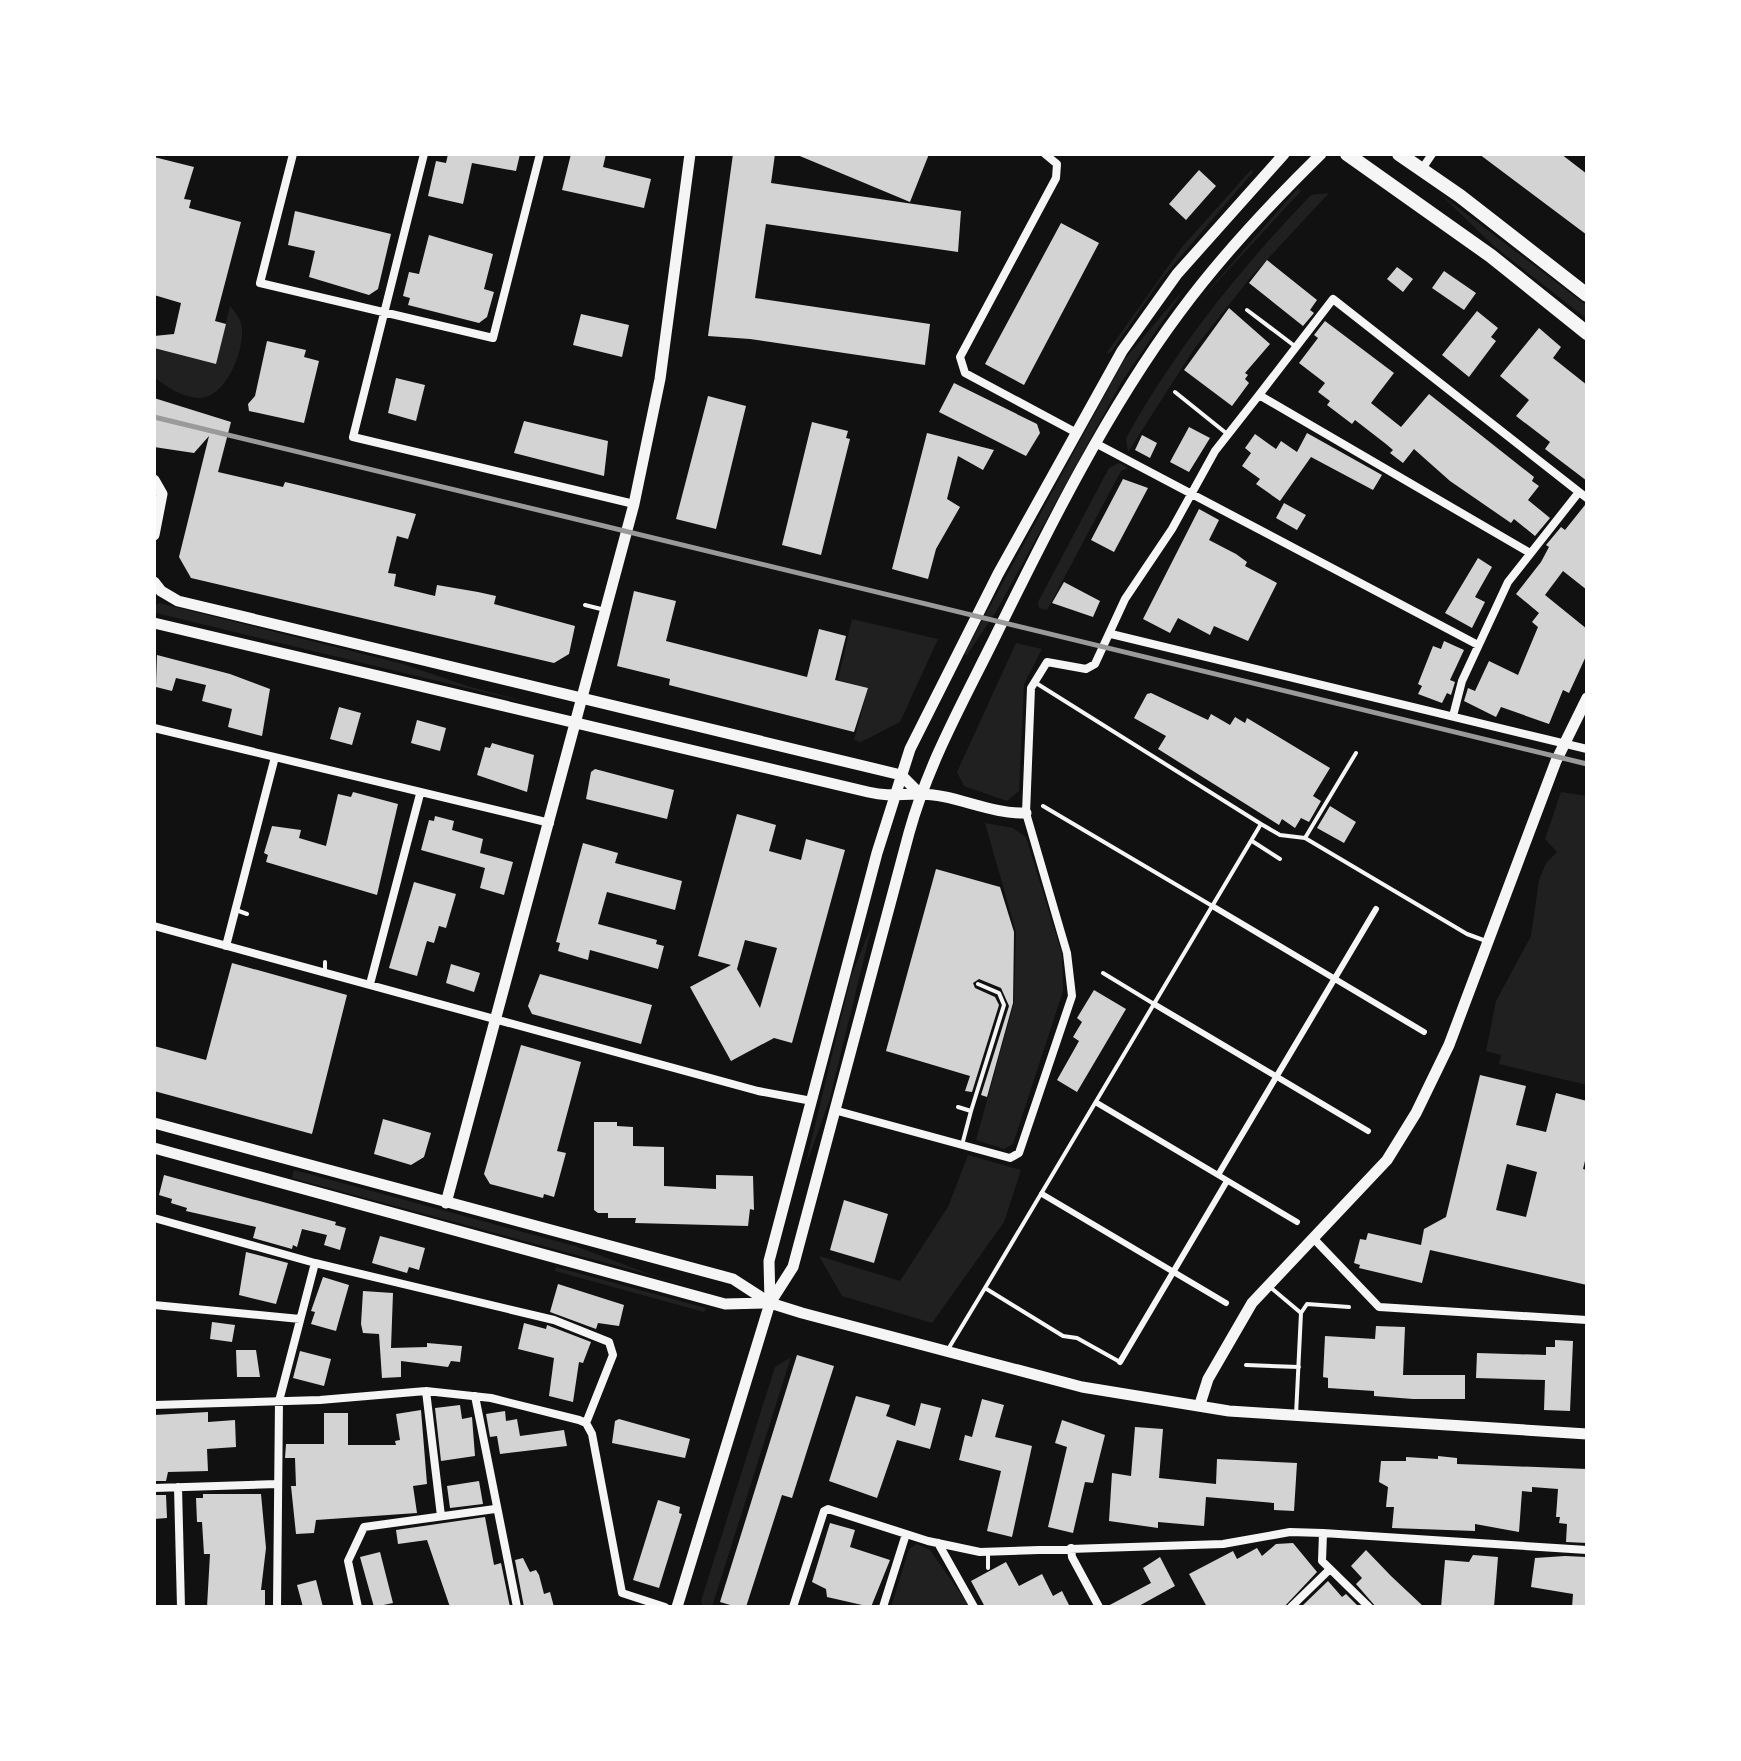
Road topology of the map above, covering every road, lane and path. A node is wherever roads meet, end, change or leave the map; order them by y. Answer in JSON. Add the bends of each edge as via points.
{"nodes":[{"id":1,"x":293,"y":154,"type":"edge"},
{"id":2,"x":424,"y":154,"type":"edge"},
{"id":3,"x":540,"y":154,"type":"edge"},
{"id":4,"x":690,"y":154,"type":"edge"},
{"id":5,"x":1045,"y":154,"type":"edge"},
{"id":6,"x":1284,"y":154,"type":"edge"},
{"id":7,"x":1321,"y":154,"type":"edge"},
{"id":8,"x":1347,"y":154,"type":"edge"},
{"id":9,"x":1399,"y":154,"type":"edge"},
{"id":10,"x":1432,"y":154,"type":"edge"},
{"id":11,"x":1422,"y":169,"type":"junction"},
{"id":12,"x":1587,"y":295,"type":"edge"},
{"id":13,"x":1247,"y":310,"type":"dead end"},
{"id":14,"x":386,"y":311,"type":"junction"},
{"id":15,"x":1587,"y":333,"type":"edge"},
{"id":16,"x":1296,"y":347,"type":"junction"},
{"id":17,"x":1175,"y":392,"type":"dead end"},
{"id":18,"x":1259,"y":395,"type":"junction"},
{"id":19,"x":1075,"y":432,"type":"junction"},
{"id":20,"x":1228,"y":435,"type":"junction"},
{"id":21,"x":1097,"y":444,"type":"junction"},
{"id":22,"x":154,"y":480,"type":"edge"},
{"id":23,"x":1190,"y":494,"type":"junction"},
{"id":24,"x":1583,"y":495,"type":"edge"},
{"id":25,"x":634,"y":504,"type":"junction"},
{"id":26,"x":154,"y":535,"type":"edge"},
{"id":27,"x":1530,"y":553,"type":"junction"},
{"id":28,"x":154,"y":587,"type":"edge"},
{"id":29,"x":585,"y":605,"type":"dead end"},
{"id":30,"x":607,"y":610,"type":"junction"},
{"id":31,"x":154,"y":623,"type":"edge"},
{"id":32,"x":1111,"y":634,"type":"junction"},
{"id":33,"x":1478,"y":645,"type":"junction"},
{"id":34,"x":1034,"y":682,"type":"junction"},
{"id":35,"x":1587,"y":698,"type":"edge"},
{"id":36,"x":583,"y":700,"type":"junction"},
{"id":37,"x":1453,"y":716,"type":"junction"},
{"id":38,"x":578,"y":723,"type":"junction"},
{"id":39,"x":154,"y":728,"type":"edge"},
{"id":40,"x":1563,"y":743,"type":"junction"},
{"id":41,"x":1587,"y":749,"type":"edge"},
{"id":42,"x":1356,"y":753,"type":"dead end"},
{"id":43,"x":275,"y":757,"type":"junction"},
{"id":44,"x":901,"y":775,"type":"junction"},
{"id":45,"x":420,"y":794,"type":"junction"},
{"id":46,"x":920,"y":794,"type":"junction"},
{"id":47,"x":893,"y":798,"type":"junction"},
{"id":48,"x":1043,"y":806,"type":"dead end"},
{"id":49,"x":1026,"y":813,"type":"junction"},
{"id":50,"x":550,"y":824,"type":"junction"},
{"id":51,"x":1261,"y":824,"type":"junction"},
{"id":52,"x":1305,"y":838,"type":"junction"},
{"id":53,"x":1252,"y":841,"type":"junction"},
{"id":54,"x":1280,"y":859,"type":"dead end"},
{"id":55,"x":1214,"y":907,"type":"junction"},
{"id":56,"x":1376,"y":909,"type":"dead end"},
{"id":57,"x":236,"y":910,"type":"junction"},
{"id":58,"x":247,"y":914,"type":"dead end"},
{"id":59,"x":154,"y":926,"type":"edge"},
{"id":60,"x":1486,"y":941,"type":"junction"},
{"id":61,"x":226,"y":946,"type":"junction"},
{"id":62,"x":1103,"y":973,"type":"dead end"},
{"id":63,"x":1334,"y":980,"type":"junction"},
{"id":64,"x":370,"y":984,"type":"junction"},
{"id":65,"x":978,"y":984,"type":"dead end"},
{"id":66,"x":1154,"y":1004,"type":"junction"},
{"id":67,"x":497,"y":1018,"type":"junction"},
{"id":68,"x":1424,"y":1032,"type":"dead end"},
{"id":69,"x":1277,"y":1077,"type":"junction"},
{"id":70,"x":812,"y":1101,"type":"junction"},
{"id":71,"x":1097,"y":1103,"type":"junction"},
{"id":72,"x":958,"y":1107,"type":"dead end"},
{"id":73,"x":834,"y":1110,"type":"junction"},
{"id":74,"x":971,"y":1111,"type":"junction"},
{"id":75,"x":154,"y":1123,"type":"edge"},
{"id":76,"x":1368,"y":1131,"type":"dead end"},
{"id":77,"x":962,"y":1146,"type":"junction"},
{"id":78,"x":154,"y":1148,"type":"edge"},
{"id":79,"x":1218,"y":1175,"type":"junction"},
{"id":80,"x":1227,"y":1181,"type":"junction"},
{"id":81,"x":1042,"y":1194,"type":"junction"},
{"id":82,"x":446,"y":1203,"type":"junction"},
{"id":83,"x":154,"y":1218,"type":"edge"},
{"id":84,"x":1297,"y":1222,"type":"dead end"},
{"id":85,"x":1315,"y":1240,"type":"junction"},
{"id":86,"x":315,"y":1263,"type":"junction"},
{"id":87,"x":1173,"y":1270,"type":"junction"},
{"id":88,"x":1268,"y":1285,"type":"junction"},
{"id":89,"x":985,"y":1288,"type":"junction"},
{"id":90,"x":770,"y":1303,"type":"junction"},
{"id":91,"x":1226,"y":1303,"type":"dead end"},
{"id":92,"x":154,"y":1305,"type":"edge"},
{"id":93,"x":1349,"y":1307,"type":"dead end"},
{"id":94,"x":154,"y":1312,"type":"edge"},
{"id":95,"x":1301,"y":1313,"type":"junction"},
{"id":96,"x":300,"y":1319,"type":"junction"},
{"id":97,"x":1587,"y":1320,"type":"edge"},
{"id":98,"x":947,"y":1351,"type":"junction"},
{"id":99,"x":1120,"y":1362,"type":"joint"},
{"id":100,"x":1246,"y":1365,"type":"dead end"},
{"id":101,"x":1299,"y":1367,"type":"junction"},
{"id":102,"x":426,"y":1391,"type":"junction"},
{"id":103,"x":475,"y":1396,"type":"junction"},
{"id":104,"x":279,"y":1401,"type":"junction"},
{"id":105,"x":1200,"y":1404,"type":"junction"},
{"id":106,"x":154,"y":1405,"type":"edge"},
{"id":107,"x":1296,"y":1416,"type":"junction"},
{"id":108,"x":586,"y":1423,"type":"junction"},
{"id":109,"x":1587,"y":1434,"type":"edge"},
{"id":110,"x":277,"y":1484,"type":"junction"},
{"id":111,"x":178,"y":1487,"type":"junction"},
{"id":112,"x":154,"y":1488,"type":"edge"},
{"id":113,"x":495,"y":1509,"type":"junction"},
{"id":114,"x":441,"y":1516,"type":"junction"},
{"id":115,"x":1323,"y":1533,"type":"junction"},
{"id":116,"x":906,"y":1534,"type":"junction"},
{"id":117,"x":938,"y":1543,"type":"junction"},
{"id":118,"x":1071,"y":1548,"type":"junction"},
{"id":119,"x":1587,"y":1550,"type":"edge"},
{"id":120,"x":988,"y":1552,"type":"junction"},
{"id":121,"x":988,"y":1568,"type":"dead end"},
{"id":122,"x":1329,"y":1570,"type":"junction"},
{"id":123,"x":181,"y":1607,"type":"edge"},
{"id":124,"x":277,"y":1607,"type":"edge"},
{"id":125,"x":358,"y":1607,"type":"edge"},
{"id":126,"x":517,"y":1607,"type":"edge"},
{"id":127,"x":665,"y":1607,"type":"edge"},
{"id":128,"x":677,"y":1607,"type":"edge"},
{"id":129,"x":793,"y":1607,"type":"edge"},
{"id":130,"x":883,"y":1607,"type":"edge"},
{"id":131,"x":974,"y":1607,"type":"edge"},
{"id":132,"x":1099,"y":1607,"type":"edge"},
{"id":133,"x":1291,"y":1607,"type":"edge"},
{"id":134,"x":1369,"y":1607,"type":"edge"}],
"edges":[{"from":1,"to":14,"type":"street","via":[[260,283]]},
{"from":2,"to":14,"type":"street"},
{"from":3,"to":14,"type":"street","via":[[493,338]]},
{"from":4,"to":25,"type":"street","via":[[660,379]]},
{"from":5,"to":19,"type":"street","via":[[1057,164],[1056,178],[960,357],[965,373]]},
{"from":6,"to":19,"type":"street","via":[[1169,284]]},
{"from":7,"to":21,"type":"street","via":[[1192,295]]},
{"from":8,"to":15,"type":"main road","via":[[1491,256]]},
{"from":9,"to":11,"type":"main road"},
{"from":10,"to":11,"type":"street"},
{"from":11,"to":12,"type":"main road"},
{"from":13,"to":16,"type":"lane"},
{"from":14,"to":25,"type":"street","via":[[353,437]]},
{"from":16,"to":18,"type":"street"},
{"from":16,"to":24,"type":"street","via":[[1333,299]]},
{"from":17,"to":20,"type":"lane"},
{"from":18,"to":20,"type":"street"},
{"from":18,"to":27,"type":"street"},
{"from":19,"to":44,"type":"street","via":[[961,644]]},
{"from":20,"to":23,"type":"street"},
{"from":21,"to":23,"type":"street"},
{"from":21,"to":46,"type":"street","via":[[1008,611]]},
{"from":22,"to":26,"type":"street","via":[[162,494]]},
{"from":23,"to":32,"type":"street","via":[[1125,599]]},
{"from":23,"to":33,"type":"street"},
{"from":24,"to":27,"type":"street"},
{"from":25,"to":30,"type":"street"},
{"from":27,"to":33,"type":"street","via":[[1508,582]]},
{"from":28,"to":36,"type":"street","via":[[178,601]]},
{"from":29,"to":30,"type":"lane"},
{"from":30,"to":36,"type":"street"},
{"from":31,"to":38,"type":"street"},
{"from":32,"to":34,"type":"street","via":[[1091,667],[1052,661]]},
{"from":32,"to":37,"type":"street"},
{"from":33,"to":37,"type":"street"},
{"from":34,"to":49,"type":"street"},
{"from":34,"to":51,"type":"lane"},
{"from":35,"to":40,"type":"street"},
{"from":36,"to":38,"type":"street"},
{"from":36,"to":44,"type":"street"},
{"from":37,"to":40,"type":"street"},
{"from":38,"to":47,"type":"street"},
{"from":38,"to":50,"type":"street"},
{"from":39,"to":43,"type":"street"},
{"from":40,"to":41,"type":"street"},
{"from":40,"to":60,"type":"street"},
{"from":42,"to":52,"type":"lane"},
{"from":43,"to":45,"type":"street"},
{"from":43,"to":57,"type":"street"},
{"from":44,"to":46,"type":"street"},
{"from":44,"to":47,"type":"street"},
{"from":45,"to":50,"type":"street"},
{"from":45,"to":64,"type":"street"},
{"from":46,"to":47,"type":"street"},
{"from":46,"to":49,"type":"street"},
{"from":46,"to":73,"type":"street"},
{"from":47,"to":70,"type":"street"},
{"from":48,"to":55,"type":"lane"},
{"from":49,"to":77,"type":"street","via":[[1067,953],[1072,996],[1019,1153],[1010,1158]]},
{"from":50,"to":67,"type":"street"},
{"from":51,"to":52,"type":"lane","via":[[1280,835]]},
{"from":51,"to":53,"type":"lane"},
{"from":52,"to":60,"type":"lane"},
{"from":53,"to":54,"type":"lane"},
{"from":53,"to":55,"type":"lane"},
{"from":55,"to":63,"type":"street"},
{"from":55,"to":66,"type":"lane"},
{"from":56,"to":63,"type":"street"},
{"from":57,"to":58,"type":"lane"},
{"from":57,"to":61,"type":"street"},
{"from":59,"to":61,"type":"street"},
{"from":60,"to":85,"type":"street","via":[[1449,1045],[1416,1113],[1387,1160]]},
{"from":61,"to":64,"type":"street","via":[[325,967]]},
{"from":62,"to":66,"type":"lane"},
{"from":63,"to":68,"type":"street"},
{"from":63,"to":69,"type":"street"},
{"from":64,"to":67,"type":"street"},
{"from":65,"to":74,"type":"lane","via":[[999,993],[1004,1005]]},
{"from":66,"to":69,"type":"street"},
{"from":66,"to":71,"type":"lane"},
{"from":67,"to":70,"type":"street","via":[[758,1091]]},
{"from":67,"to":82,"type":"street"},
{"from":69,"to":76,"type":"street"},
{"from":69,"to":79,"type":"street"},
{"from":70,"to":90,"type":"street","via":[[769,1261]]},
{"from":71,"to":79,"type":"street"},
{"from":71,"to":81,"type":"lane"},
{"from":72,"to":74,"type":"lane"},
{"from":73,"to":77,"type":"street"},
{"from":73,"to":90,"type":"street","via":[[793,1267]]},
{"from":74,"to":77,"type":"lane"},
{"from":75,"to":82,"type":"street"},
{"from":78,"to":90,"type":"street","via":[[725,1304]]},
{"from":79,"to":80,"type":"street"},
{"from":80,"to":84,"type":"street"},
{"from":80,"to":87,"type":"street"},
{"from":81,"to":87,"type":"street"},
{"from":81,"to":89,"type":"lane"},
{"from":82,"to":90,"type":"street","via":[[733,1279]]},
{"from":83,"to":86,"type":"street"},
{"from":85,"to":88,"type":"street"},
{"from":85,"to":97,"type":"street","via":[[1379,1307]]},
{"from":86,"to":96,"type":"street"},
{"from":86,"to":108,"type":"street","via":[[554,1320],[609,1342],[613,1355]]},
{"from":87,"to":91,"type":"street"},
{"from":87,"to":99,"type":"street"},
{"from":88,"to":95,"type":"lane"},
{"from":88,"to":105,"type":"street","via":[[1238,1324]]},
{"from":89,"to":98,"type":"lane"},
{"from":89,"to":99,"type":"lane","via":[[1063,1336]]},
{"from":90,"to":98,"type":"street"},
{"from":90,"to":128,"type":"street"},
{"from":92,"to":94,"type":"lane"},
{"from":92,"to":96,"type":"street"},
{"from":93,"to":95,"type":"lane","via":[[1307,1304]]},
{"from":95,"to":101,"type":"lane"},
{"from":96,"to":104,"type":"street"},
{"from":98,"to":105,"type":"street","via":[[1082,1387]]},
{"from":100,"to":101,"type":"lane"},
{"from":101,"to":107,"type":"lane"},
{"from":102,"to":103,"type":"street"},
{"from":102,"to":104,"type":"street"},
{"from":102,"to":114,"type":"street"},
{"from":103,"to":108,"type":"street"},
{"from":103,"to":113,"type":"street"},
{"from":104,"to":106,"type":"street"},
{"from":104,"to":110,"type":"street"},
{"from":105,"to":107,"type":"street"},
{"from":107,"to":109,"type":"street"},
{"from":108,"to":127,"type":"street","via":[[622,1593]]},
{"from":110,"to":111,"type":"street"},
{"from":110,"to":124,"type":"street"},
{"from":111,"to":112,"type":"street"},
{"from":111,"to":123,"type":"street"},
{"from":113,"to":114,"type":"street"},
{"from":113,"to":126,"type":"street"},
{"from":114,"to":125,"type":"street","via":[[364,1527],[348,1561]]},
{"from":115,"to":118,"type":"street","via":[[1290,1532],[1223,1544]]},
{"from":115,"to":119,"type":"street"},
{"from":115,"to":122,"type":"street","via":[[1322,1561]]},
{"from":116,"to":117,"type":"street"},
{"from":116,"to":129,"type":"street","via":[[824,1511]]},
{"from":116,"to":130,"type":"street"},
{"from":117,"to":120,"type":"street"},
{"from":117,"to":131,"type":"street"},
{"from":118,"to":120,"type":"street"},
{"from":118,"to":132,"type":"street"},
{"from":120,"to":121,"type":"lane"},
{"from":122,"to":133,"type":"street"},
{"from":122,"to":134,"type":"street"}]}
